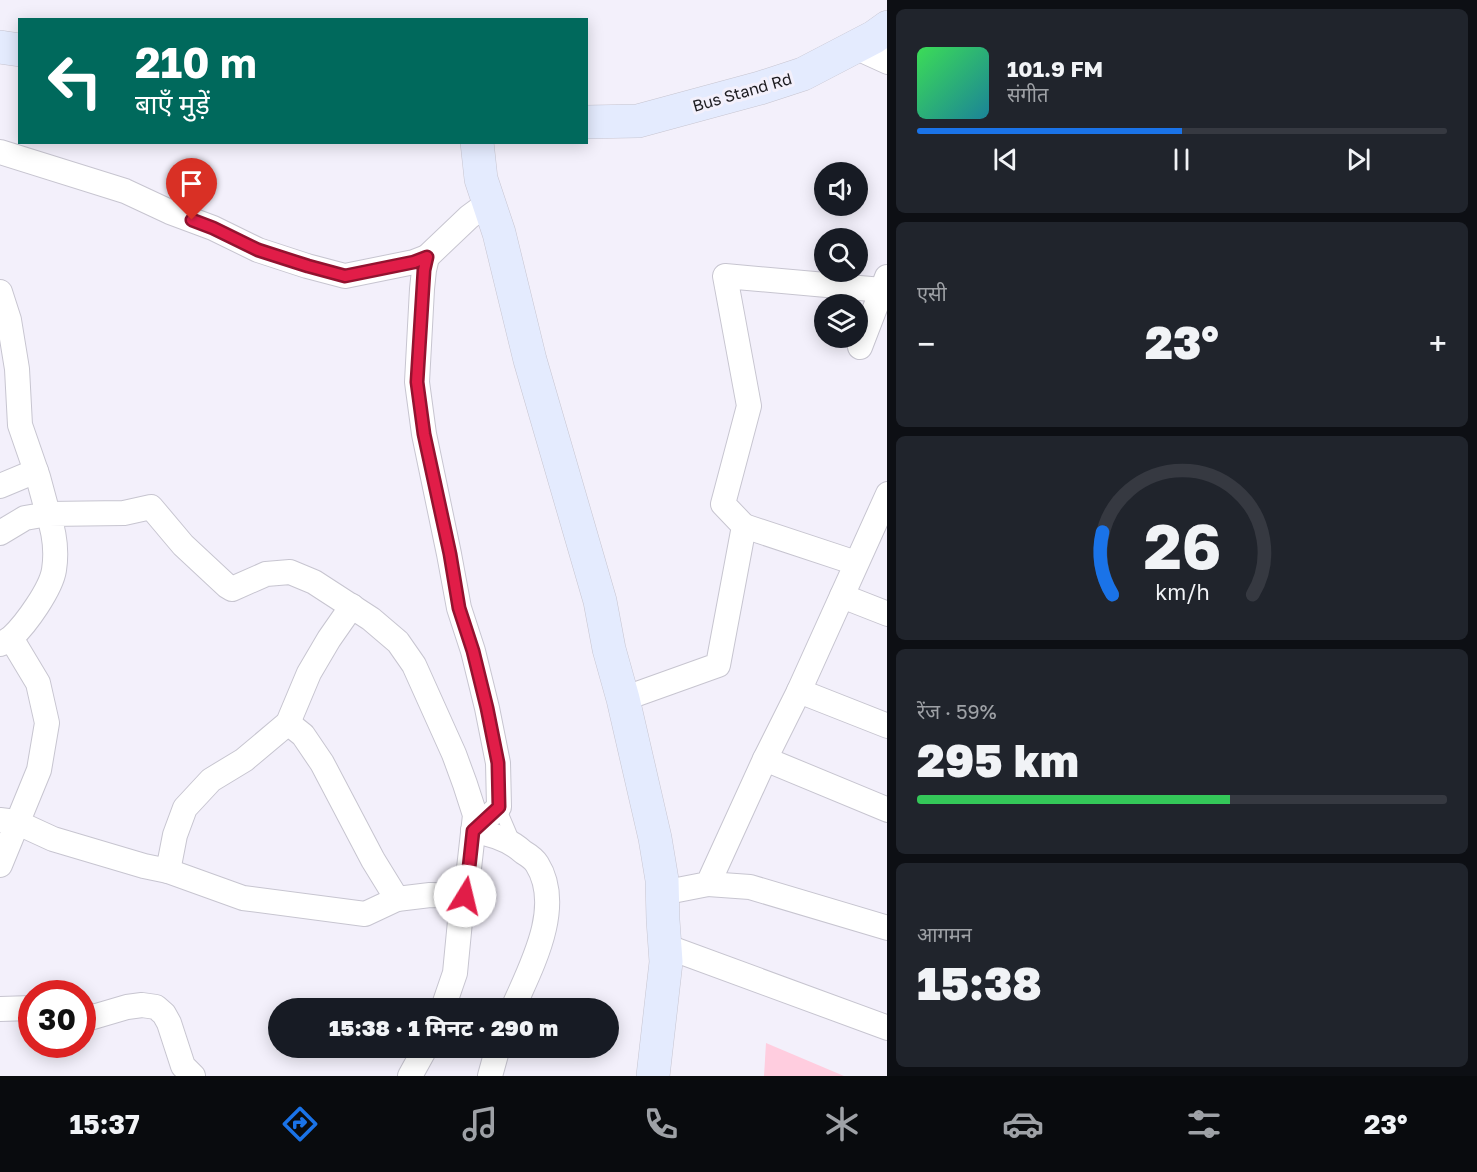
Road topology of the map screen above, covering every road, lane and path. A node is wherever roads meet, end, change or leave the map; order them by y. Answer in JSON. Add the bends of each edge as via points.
{"nodes":[{"id":1,"x":887,"y":28,"type":"edge"},
{"id":2,"x":0,"y":47,"type":"edge"},
{"id":3,"x":855,"y":47,"type":"junction"},
{"id":4,"x":18,"y":50,"type":"edge"},
{"id":5,"x":887,"y":62,"type":"edge"},
{"id":6,"x":588,"y":122,"type":"edge"},
{"id":7,"x":477,"y":144,"type":"edge"},
{"id":8,"x":0,"y":152,"type":"edge"},
{"id":9,"x":488,"y":203,"type":"junction"},
{"id":10,"x":427,"y":257,"type":"junction"},
{"id":11,"x":885,"y":282,"type":"edge"},
{"id":12,"x":0,"y":292,"type":"edge"},
{"id":13,"x":868,"y":326,"type":"edge"},
{"id":14,"x":36,"y":471,"type":"junction"},
{"id":15,"x":0,"y":486,"type":"edge"},
{"id":16,"x":886,"y":502,"type":"edge"},
{"id":17,"x":48,"y":514,"type":"junction"},
{"id":18,"x":744,"y":526,"type":"junction"},
{"id":19,"x":0,"y":533,"type":"edge"},
{"id":20,"x":856,"y":563,"type":"junction"},
{"id":21,"x":842,"y":596,"type":"junction"},
{"id":22,"x":351,"y":606,"type":"junction"},
{"id":23,"x":887,"y":614,"type":"edge"},
{"id":24,"x":6,"y":641,"type":"edge"},
{"id":25,"x":799,"y":691,"type":"junction"},
{"id":26,"x":624,"y":699,"type":"junction"},
{"id":27,"x":288,"y":723,"type":"junction"},
{"id":28,"x":887,"y":726,"type":"edge"},
{"id":29,"x":765,"y":759,"type":"junction"},
{"id":30,"x":499,"y":807,"type":"junction"},
{"id":31,"x":887,"y":810,"type":"edge"},
{"id":32,"x":8,"y":821,"type":"edge"},
{"id":33,"x":473,"y":831,"type":"junction"},
{"id":34,"x":516,"y":845,"type":"junction"},
{"id":35,"x":0,"y":865,"type":"edge"},
{"id":36,"x":168,"y":871,"type":"junction"},
{"id":37,"x":708,"y":884,"type":"junction"},
{"id":38,"x":662,"y":892,"type":"junction"},
{"id":39,"x":465,"y":896,"type":"junction"},
{"id":40,"x":397,"y":899,"type":"junction"},
{"id":41,"x":887,"y":928,"type":"edge"},
{"id":42,"x":664,"y":946,"type":"junction"},
{"id":43,"x":446,"y":998,"type":"edge"},
{"id":44,"x":517,"y":998,"type":"edge"},
{"id":45,"x":18,"y":1008,"type":"edge"},
{"id":46,"x":0,"y":1009,"type":"edge"},
{"id":47,"x":96,"y":1016,"type":"edge"},
{"id":48,"x":887,"y":1028,"type":"edge"},
{"id":49,"x":420,"y":1058,"type":"edge"},
{"id":50,"x":495,"y":1058,"type":"edge"},
{"id":51,"x":193,"y":1076,"type":"edge"},
{"id":52,"x":410,"y":1076,"type":"edge"},
{"id":53,"x":490,"y":1076,"type":"edge"},
{"id":54,"x":653,"y":1076,"type":"edge"}],
"edges":[{"from":1,"to":3,"type":"street","name":"Bus Stand Rd"},
{"from":2,"to":4,"type":"street"},
{"from":3,"to":5,"type":"street"},
{"from":3,"to":6,"type":"street","name":"Bus Stand Rd","via":[[803,74],[760,88],[638,121]]},
{"from":7,"to":9,"type":"street"},
{"from":8,"to":10,"type":"street","via":[[125,191],[258,250],[345,276]]},
{"from":9,"to":10,"type":"street"},
{"from":9,"to":26,"type":"street"},
{"from":10,"to":30,"type":"street","via":[[417,382],[459,608],[473,651],[498,763]]},
{"from":11,"to":13,"type":"street"},
{"from":11,"to":18,"type":"street","via":[[725,276],[749,406],[723,504]]},
{"from":12,"to":14,"type":"street","via":[[17,369],[20,425]]},
{"from":14,"to":15,"type":"street"},
{"from":14,"to":17,"type":"street"},
{"from":16,"to":20,"type":"street"},
{"from":17,"to":19,"type":"street","via":[[25,518]]},
{"from":17,"to":22,"type":"street","via":[[124,513],[152,507],[183,545],[232,589],[266,574],[290,572]]},
{"from":17,"to":24,"type":"street","via":[[54,536],[54,572],[39,605]]},
{"from":18,"to":20,"type":"street"},
{"from":18,"to":26,"type":"street","via":[[718,665]]},
{"from":20,"to":21,"type":"street"},
{"from":21,"to":23,"type":"street"},
{"from":21,"to":25,"type":"street"},
{"from":22,"to":27,"type":"street","via":[[309,673]]},
{"from":22,"to":33,"type":"street","via":[[398,642],[414,665],[465,784],[475,815]]},
{"from":24,"to":32,"type":"street","via":[[38,683],[47,723],[39,770]]},
{"from":25,"to":28,"type":"street"},
{"from":25,"to":29,"type":"street"},
{"from":26,"to":38,"type":"street","via":[[655,838]]},
{"from":27,"to":36,"type":"street","via":[[244,760],[211,780],[185,808]]},
{"from":27,"to":40,"type":"street","via":[[303,735],[322,762]]},
{"from":29,"to":31,"type":"street"},
{"from":29,"to":37,"type":"street"},
{"from":30,"to":33,"type":"street"},
{"from":30,"to":34,"type":"lane"},
{"from":32,"to":35,"type":"street"},
{"from":32,"to":36,"type":"street","via":[[53,839]]},
{"from":33,"to":34,"type":"street"},
{"from":33,"to":39,"type":"street"},
{"from":34,"to":44,"type":"street","via":[[536,863],[545,884],[548,911],[536,955]]},
{"from":36,"to":40,"type":"street","via":[[243,898],[356,913],[365,914]]},
{"from":37,"to":38,"type":"street"},
{"from":37,"to":41,"type":"street","via":[[750,887]]},
{"from":38,"to":42,"type":"street"},
{"from":39,"to":40,"type":"street"},
{"from":39,"to":43,"type":"street","via":[[455,973]]},
{"from":42,"to":48,"type":"street"},
{"from":42,"to":54,"type":"street","via":[[666,962]]},
{"from":45,"to":46,"type":"street"},
{"from":47,"to":51,"type":"street","via":[[128,1007],[156,1007],[169,1023],[183,1066]]},
{"from":49,"to":52,"type":"street"},
{"from":50,"to":53,"type":"street"}]}
